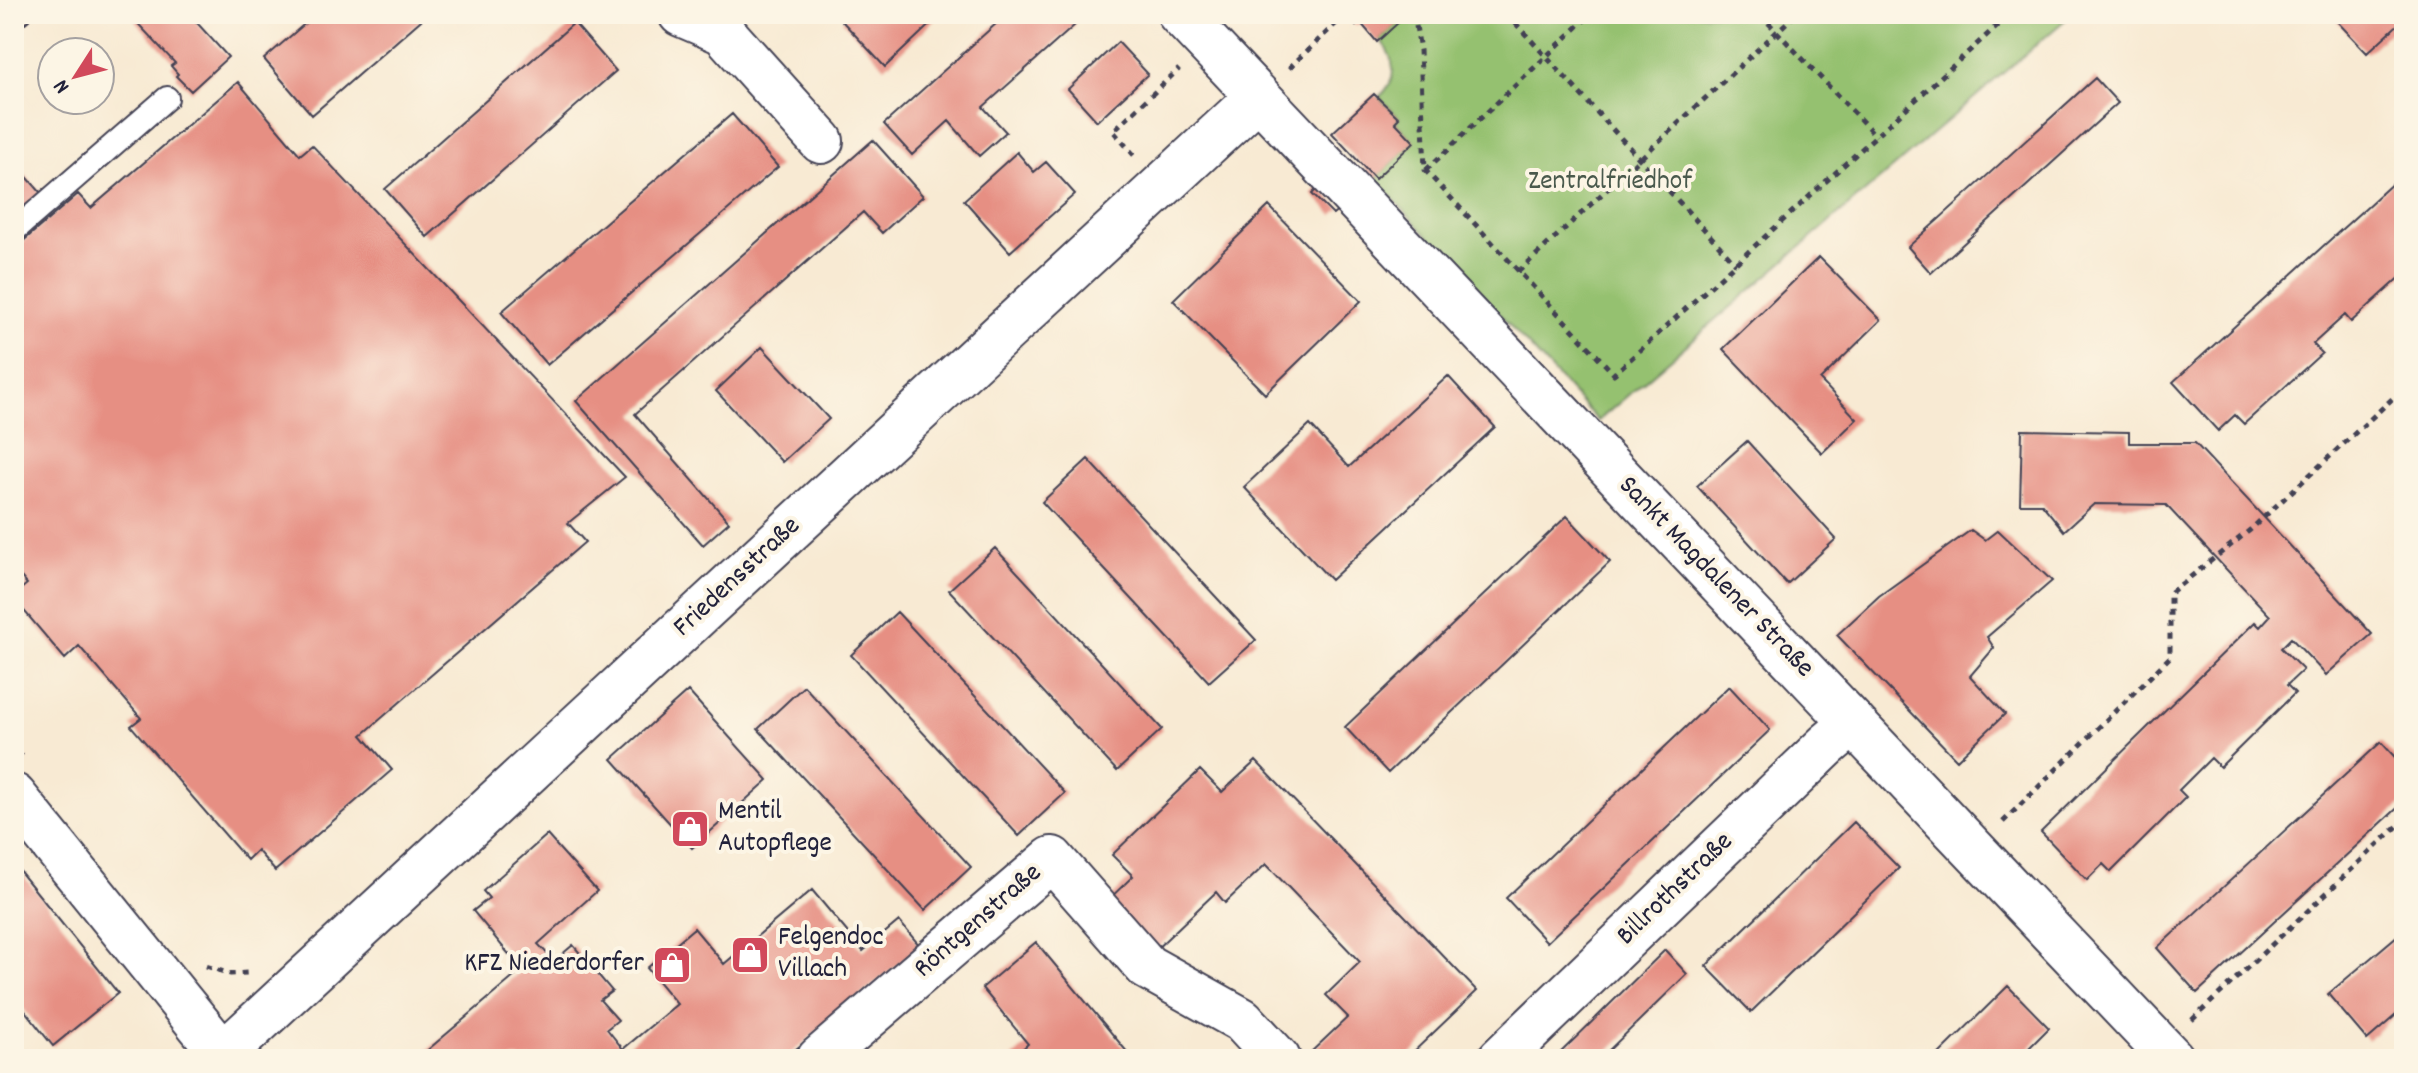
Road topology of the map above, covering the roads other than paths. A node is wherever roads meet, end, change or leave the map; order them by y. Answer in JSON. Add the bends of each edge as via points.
{"nodes":[{"id":1,"x":681,"y":14,"type":"edge"},
{"id":2,"x":1180,"y":14,"type":"edge"},
{"id":3,"x":1258,"y":97,"type":"junction"},
{"id":4,"x":167,"y":98,"type":"dead end"},
{"id":5,"x":821,"y":141,"type":"dead end"},
{"id":6,"x":14,"y":231,"type":"edge"},
{"id":7,"x":1853,"y":723,"type":"junction"},
{"id":8,"x":22,"y":781,"type":"edge"},
{"id":9,"x":2167,"y":1053,"type":"edge"},
{"id":10,"x":222,"y":1057,"type":"edge"},
{"id":11,"x":819,"y":1059,"type":"edge"},
{"id":12,"x":1278,"y":1059,"type":"edge"},
{"id":13,"x":1500,"y":1059,"type":"edge"}],
"edges":[{"from":1,"to":5,"type":"street","via":[[723,32]]},
{"from":2,"to":3,"type":"street","name":"Sankt Magdalener Straße"},
{"from":3,"to":7,"type":"street","name":"Sankt Magdalener Straße"},
{"from":3,"to":10,"type":"street","name":"Friedensstraße"},
{"from":4,"to":6,"type":"lane"},
{"from":7,"to":9,"type":"street","name":"Sankt Magdalener Straße"},
{"from":7,"to":13,"type":"street","name":"Billrothstraße"},
{"from":8,"to":10,"type":"street"},
{"from":11,"to":12,"type":"street","name":"Röntgenstraße","via":[[1052,859],[1147,967],[1242,1020]]}]}
